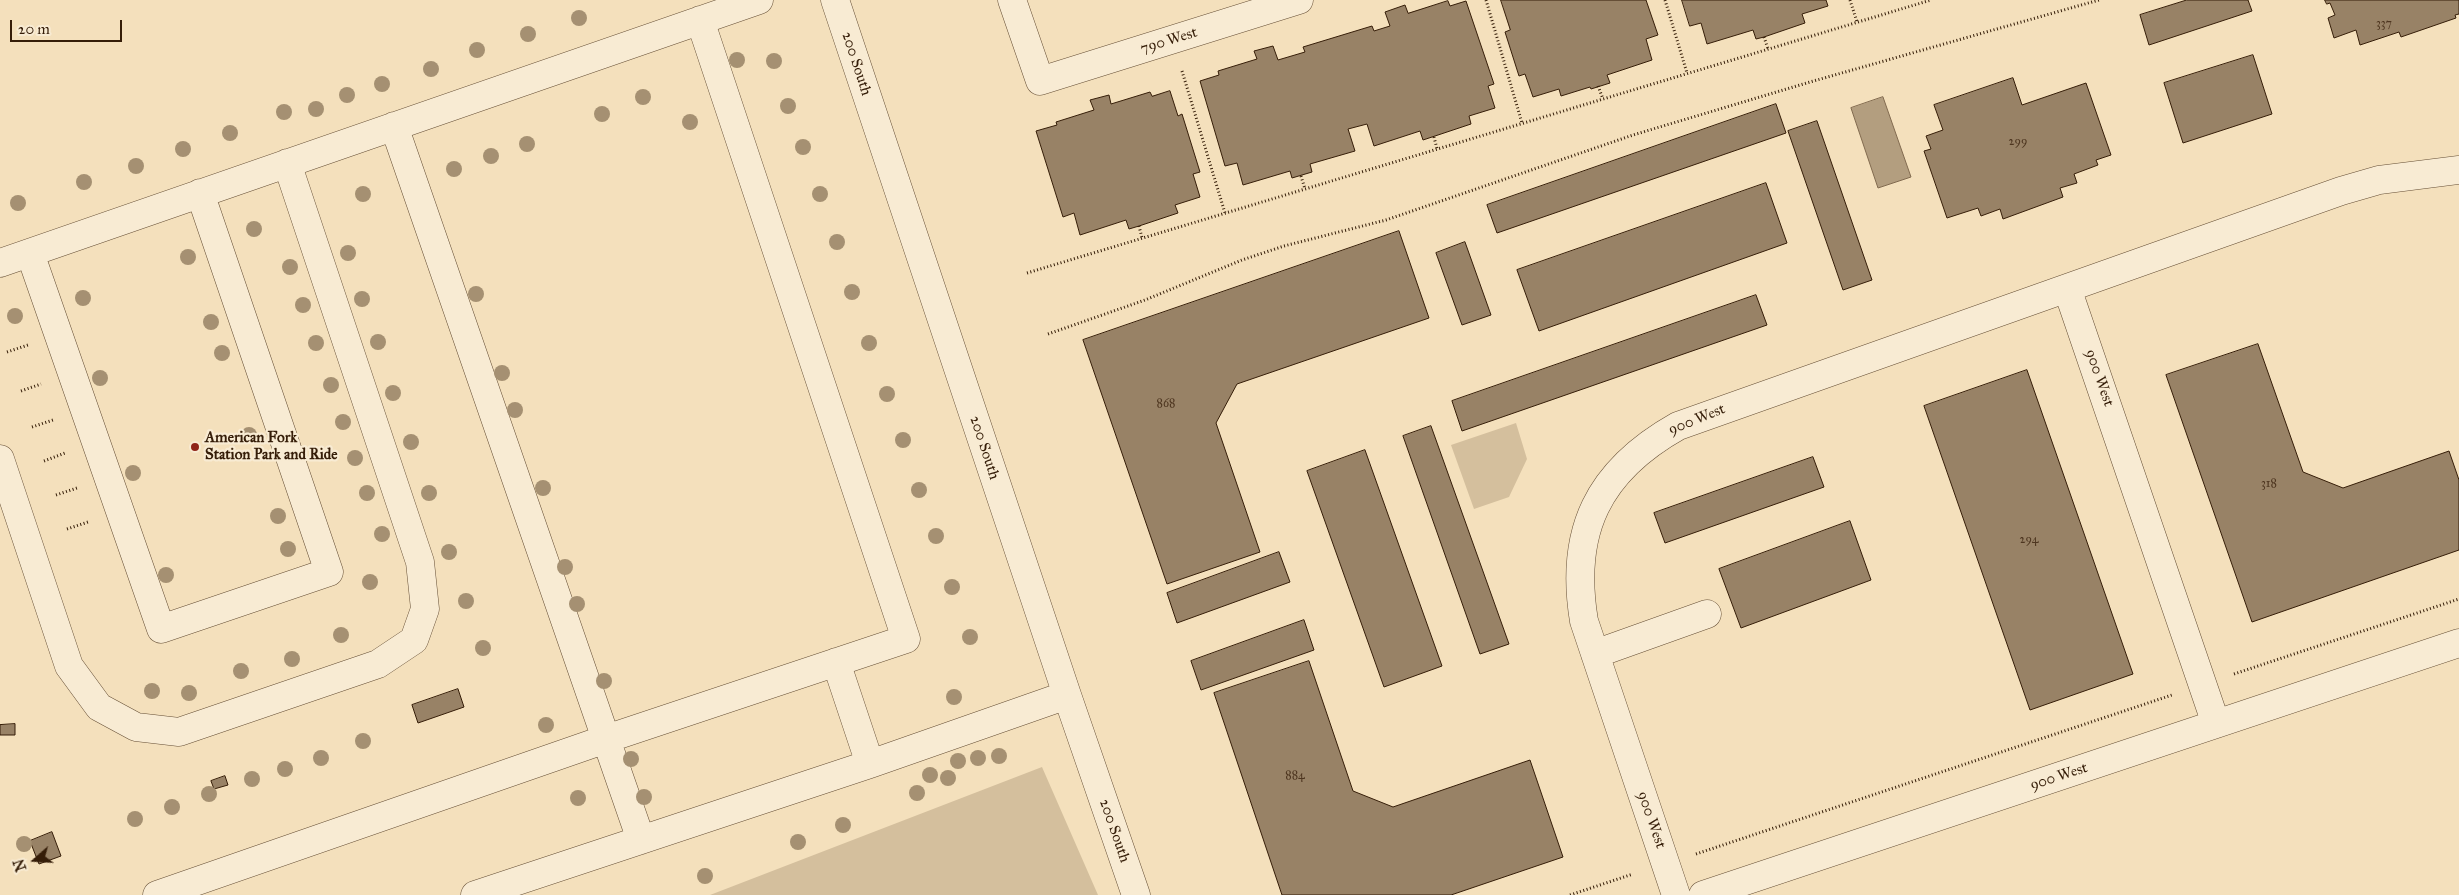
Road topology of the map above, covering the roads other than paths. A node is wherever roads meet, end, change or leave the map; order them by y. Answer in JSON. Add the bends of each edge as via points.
{"nodes":[{"id":1,"x":759,"y":0,"type":"edge"},
{"id":2,"x":835,"y":0,"type":"edge"},
{"id":3,"x":1012,"y":0,"type":"edge"},
{"id":4,"x":1299,"y":0,"type":"edge"},
{"id":5,"x":700,"y":20,"type":"junction"},
{"id":6,"x":394,"y":126,"type":"junction"},
{"id":7,"x":287,"y":163,"type":"junction"},
{"id":8,"x":2459,"y":170,"type":"edge"},
{"id":9,"x":200,"y":193,"type":"junction"},
{"id":10,"x":30,"y":253,"type":"junction"},
{"id":11,"x":0,"y":263,"type":"edge"},
{"id":12,"x":2068,"y":288,"type":"junction"},
{"id":13,"x":0,"y":459,"type":"edge"},
{"id":14,"x":1707,"y":614,"type":"dead end"},
{"id":15,"x":2459,"y":643,"type":"edge"},
{"id":16,"x":1595,"y":654,"type":"junction"},
{"id":17,"x":836,"y":662,"type":"junction"},
{"id":18,"x":1067,"y":695,"type":"junction"},
{"id":19,"x":2216,"y":724,"type":"junction"},
{"id":20,"x":606,"y":739,"type":"junction"},
{"id":21,"x":870,"y":764,"type":"junction"},
{"id":22,"x":641,"y":840,"type":"junction"},
{"id":23,"x":156,"y":895,"type":"edge"},
{"id":24,"x":475,"y":895,"type":"edge"},
{"id":25,"x":1136,"y":895,"type":"edge"},
{"id":26,"x":1676,"y":895,"type":"edge"},
{"id":27,"x":1703,"y":895,"type":"edge"}],
"edges":[{"from":1,"to":5,"type":"street"},
{"from":2,"to":18,"type":"street","name":"200 South"},
{"from":3,"to":4,"type":"street","name":"790 West","via":[[1040,81]]},
{"from":5,"to":6,"type":"street"},
{"from":5,"to":17,"type":"street","via":[[906,639]]},
{"from":6,"to":7,"type":"street"},
{"from":6,"to":20,"type":"street"},
{"from":7,"to":9,"type":"street"},
{"from":7,"to":13,"type":"street","via":[[420,562],[425,609],[414,640],[378,664],[179,732],[136,727],[99,707],[69,666]]},
{"from":8,"to":12,"type":"street","name":"900 West","via":[[2379,180],[2341,191]]},
{"from":9,"to":10,"type":"street"},
{"from":9,"to":10,"type":"street","via":[[329,572],[161,629]]},
{"from":10,"to":11,"type":"street"},
{"from":12,"to":16,"type":"street","name":"900 West","via":[[1678,426],[1653,440],[1612,479],[1597,503],[1586,531],[1580,561],[1579,592]]},
{"from":12,"to":19,"type":"street","name":"900 West"},
{"from":14,"to":16,"type":"street"},
{"from":15,"to":19,"type":"street","name":"900 West"},
{"from":16,"to":26,"type":"street","name":"900 West"},
{"from":17,"to":20,"type":"street"},
{"from":17,"to":21,"type":"street"},
{"from":18,"to":21,"type":"street"},
{"from":18,"to":25,"type":"street","name":"200 South"},
{"from":19,"to":27,"type":"street","name":"900 West"},
{"from":20,"to":22,"type":"street"},
{"from":20,"to":23,"type":"street"},
{"from":21,"to":22,"type":"street"},
{"from":22,"to":24,"type":"street"}]}
